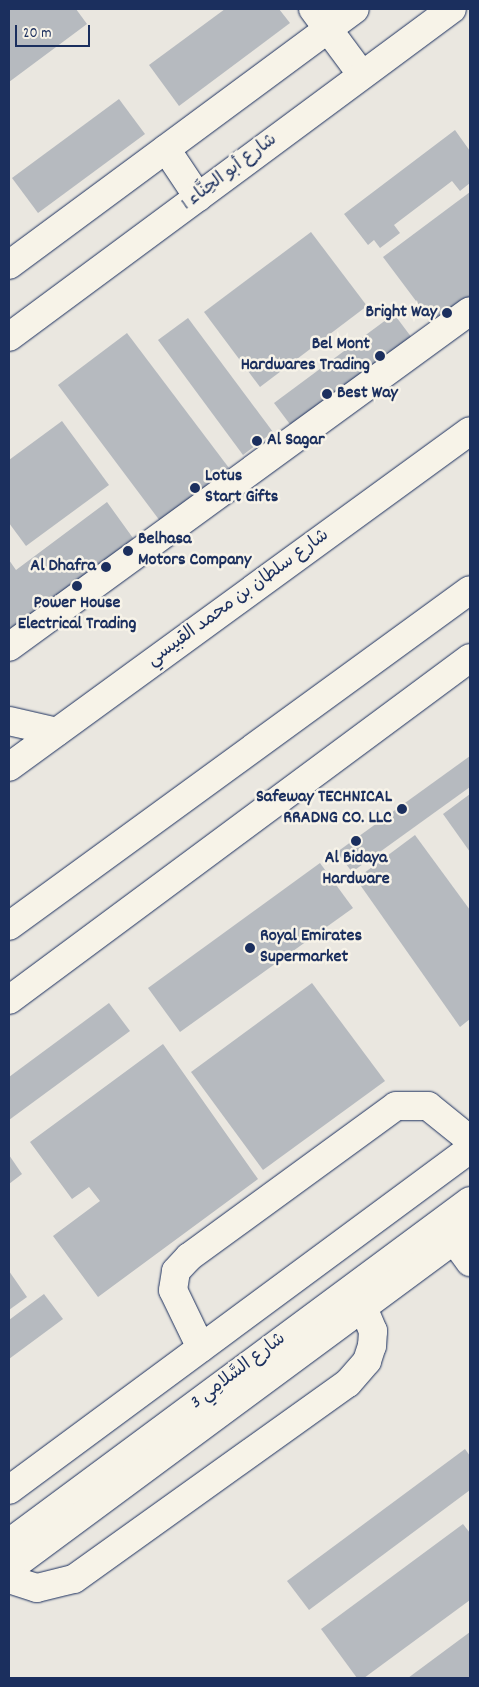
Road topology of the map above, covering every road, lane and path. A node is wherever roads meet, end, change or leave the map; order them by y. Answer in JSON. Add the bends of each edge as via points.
{"nodes":[{"id":1,"x":355,"y":9,"type":"edge"},
{"id":2,"x":452,"y":9,"type":"edge"},
{"id":3,"x":320,"y":19,"type":"edge"},
{"id":4,"x":362,"y":75,"type":"junction"},
{"id":5,"x":166,"y":149,"type":"junction"},
{"id":6,"x":198,"y":197,"type":"junction"},
{"id":7,"x":9,"y":265,"type":"edge"},
{"id":8,"x":470,"y":311,"type":"edge"},
{"id":9,"x":9,"y":337,"type":"edge"},
{"id":10,"x":470,"y":430,"type":"edge"},
{"id":11,"x":470,"y":590,"type":"edge"},
{"id":12,"x":9,"y":647,"type":"edge"},
{"id":13,"x":470,"y":660,"type":"edge"},
{"id":14,"x":9,"y":721,"type":"edge"},
{"id":15,"x":57,"y":732,"type":"junction"},
{"id":16,"x":9,"y":767,"type":"edge"},
{"id":17,"x":9,"y":926,"type":"edge"},
{"id":18,"x":9,"y":1000,"type":"edge"},
{"id":19,"x":470,"y":1140,"type":"edge"},
{"id":20,"x":470,"y":1149,"type":"edge"},
{"id":21,"x":470,"y":1201,"type":"edge"},
{"id":22,"x":455,"y":1230,"type":"edge"},
{"id":23,"x":470,"y":1262,"type":"edge"},
{"id":24,"x":363,"y":1307,"type":"junction"},
{"id":25,"x":201,"y":1348,"type":"junction"},
{"id":26,"x":9,"y":1490,"type":"edge"},
{"id":27,"x":9,"y":1543,"type":"edge"},
{"id":28,"x":9,"y":1569,"type":"edge"},
{"id":29,"x":9,"y":1579,"type":"edge"}],
"edges":[{"from":1,"to":3,"type":"street"},
{"from":2,"to":4,"type":"street","name":"شارع أبو الحِنَّاء 1"},
{"from":3,"to":4,"type":"street"},
{"from":3,"to":5,"type":"street"},
{"from":4,"to":6,"type":"street","name":"شارع أبو الحِنَّاء 1"},
{"from":5,"to":6,"type":"street"},
{"from":5,"to":7,"type":"street"},
{"from":6,"to":9,"type":"street","name":"شارع أبو الحِنَّاء 1"},
{"from":8,"to":12,"type":"street"},
{"from":10,"to":15,"type":"street","name":"شارع سلطان بن محمد القبيسي"},
{"from":11,"to":17,"type":"street"},
{"from":13,"to":18,"type":"street"},
{"from":14,"to":15,"type":"street"},
{"from":15,"to":16,"type":"street","name":"شارع سلطان بن محمد القبيسي"},
{"from":19,"to":25,"type":"street","via":[[428,1106],[396,1106],[189,1257],[176,1271],[172,1290]]},
{"from":20,"to":25,"type":"street"},
{"from":21,"to":22,"type":"street","name":"شارع السَّلامِي 3"},
{"from":22,"to":23,"type":"street"},
{"from":22,"to":24,"type":"street","name":"شارع السَّلامِي 3"},
{"from":22,"to":27,"type":"street","name":"شارع السَّلامِي 3"},
{"from":24,"to":28,"type":"street","name":"شارع السَّلامِي 3"},
{"from":24,"to":29,"type":"street","via":[[373,1331],[372,1346],[367,1361],[348,1383],[74,1579],[38,1588]]},
{"from":25,"to":26,"type":"street"}]}
